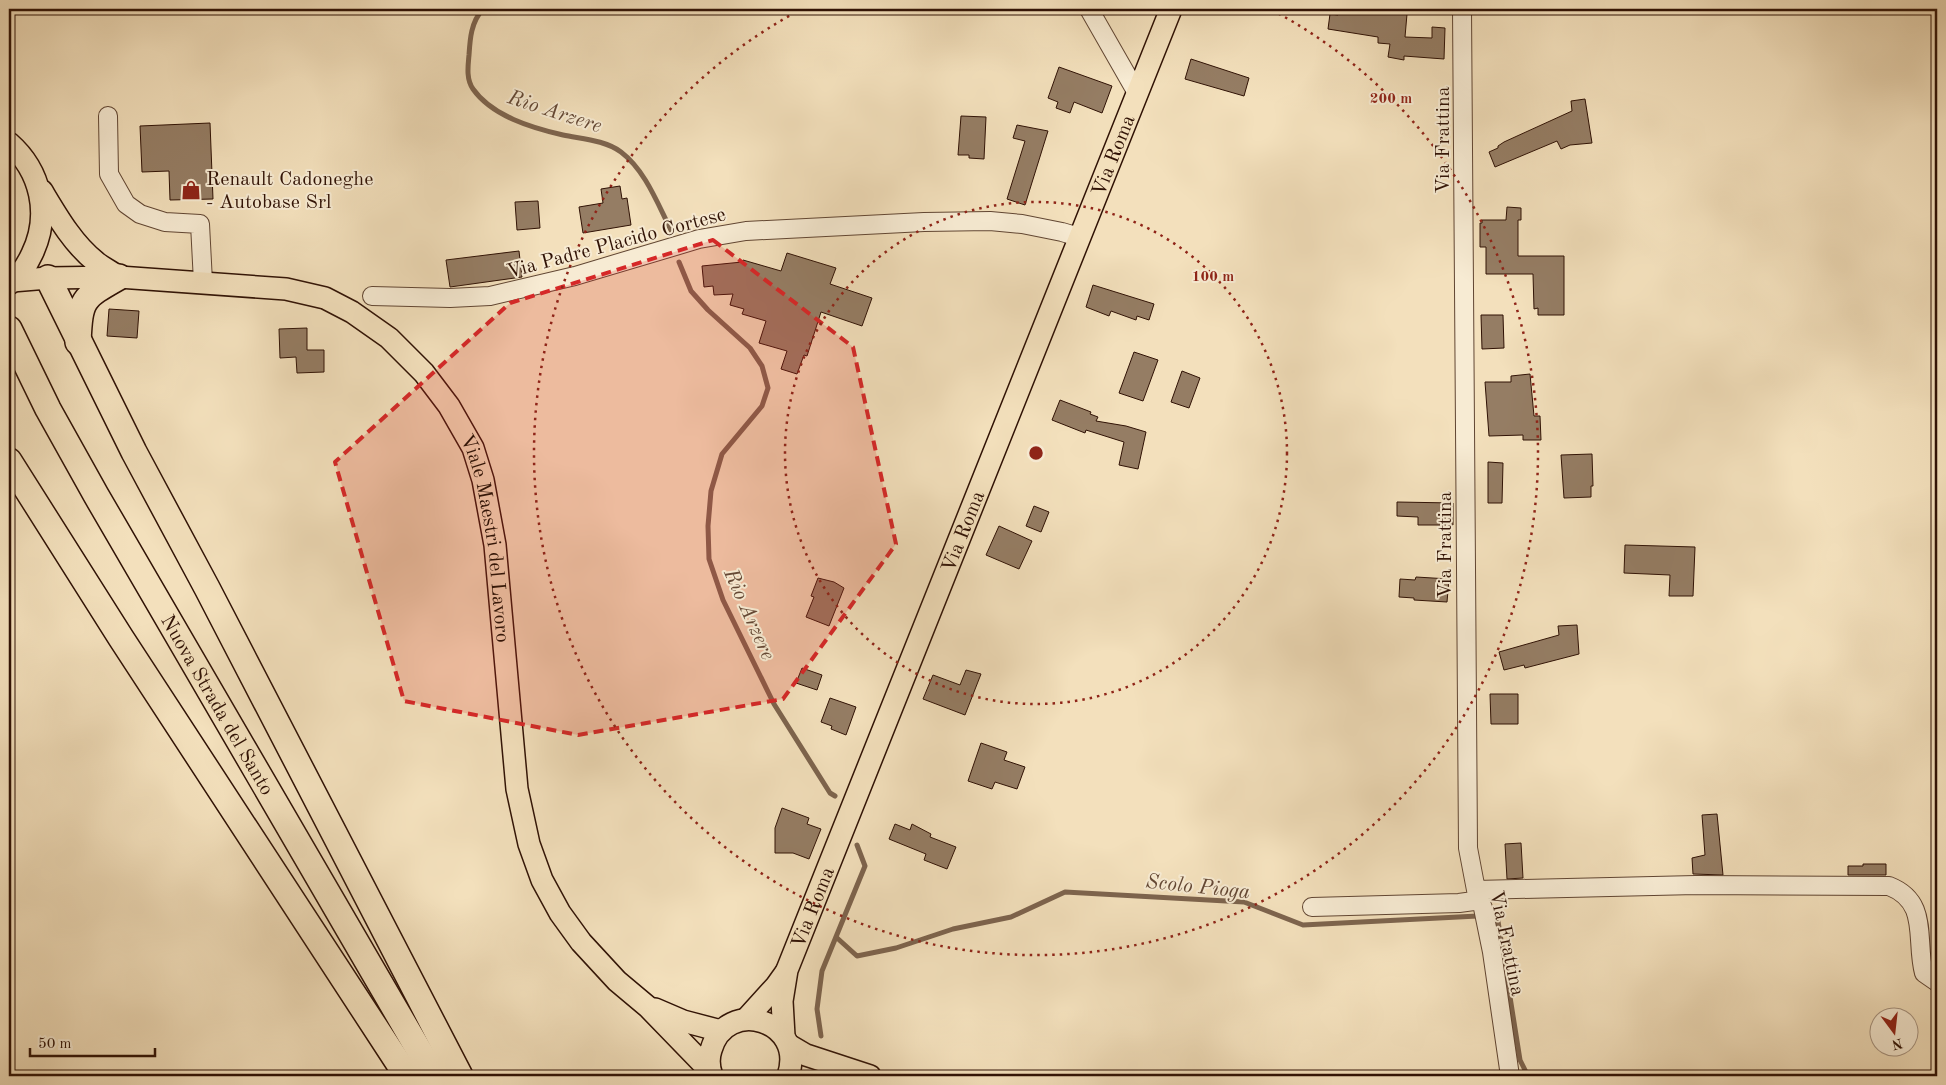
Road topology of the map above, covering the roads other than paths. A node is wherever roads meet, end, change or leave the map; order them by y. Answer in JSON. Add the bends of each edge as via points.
{"nodes":[{"id":1,"x":1089,"y":9,"type":"edge"},
{"id":2,"x":1171,"y":9,"type":"edge"},
{"id":3,"x":1462,"y":9,"type":"edge"},
{"id":4,"x":1137,"y":93,"type":"junction"},
{"id":5,"x":108,"y":116,"type":"dead end"},
{"id":6,"x":9,"y":143,"type":"edge"},
{"id":7,"x":38,"y":184,"type":"junction"},
{"id":8,"x":1079,"y":237,"type":"junction"},
{"id":9,"x":38,"y":242,"type":"junction"},
{"id":10,"x":119,"y":277,"type":"junction"},
{"id":11,"x":48,"y":278,"type":"junction"},
{"id":12,"x":11,"y":282,"type":"edge"},
{"id":13,"x":203,"y":282,"type":"junction"},
{"id":14,"x":372,"y":296,"type":"dead end"},
{"id":15,"x":9,"y":328,"type":"edge"},
{"id":16,"x":78,"y":342,"type":"junction"},
{"id":17,"x":9,"y":461,"type":"edge"},
{"id":18,"x":1481,"y":905,"type":"junction"},
{"id":19,"x":1312,"y":908,"type":"dead end"},
{"id":20,"x":787,"y":970,"type":"junction"},
{"id":21,"x":1937,"y":982,"type":"edge"},
{"id":22,"x":648,"y":1007,"type":"junction"},
{"id":23,"x":746,"y":1019,"type":"junction"},
{"id":24,"x":721,"y":1030,"type":"junction"},
{"id":25,"x":787,"y":1041,"type":"junction"},
{"id":26,"x":711,"y":1074,"type":"edge"},
{"id":27,"x":407,"y":1076,"type":"edge"},
{"id":28,"x":434,"y":1076,"type":"edge"},
{"id":29,"x":460,"y":1076,"type":"edge"},
{"id":30,"x":788,"y":1076,"type":"edge"},
{"id":31,"x":870,"y":1076,"type":"edge"},
{"id":32,"x":1510,"y":1076,"type":"edge"}],
"edges":[{"from":1,"to":4,"type":"street","name":"Via Roma"},
{"from":2,"to":4,"type":"main road","name":"Via Roma"},
{"from":3,"to":18,"type":"street","name":"Via Frattina","via":[[1468,848]]},
{"from":4,"to":8,"type":"main road","name":"Via Roma"},
{"from":5,"to":13,"type":"street","via":[[109,174],[126,204],[140,214],[164,222],[200,224]]},
{"from":6,"to":7,"type":"main road","via":[[22,156]]},
{"from":7,"to":9,"type":"main road","via":[[42,224]]},
{"from":7,"to":10,"type":"main road","via":[[58,218],[82,248]]},
{"from":8,"to":14,"type":"street","name":"Via Padre Placido Cortese","via":[[1022,224],[990,221],[746,231],[699,239],[575,276],[490,296]]},
{"from":8,"to":20,"type":"main road","name":"Via Roma"},
{"from":9,"to":11,"type":"main road"},
{"from":9,"to":12,"type":"main road","via":[[28,264]]},
{"from":10,"to":11,"type":"main road","name":"Viale Maestri del Lavoro"},
{"from":10,"to":13,"type":"main road","name":"Viale Maestri del Lavoro"},
{"from":10,"to":16,"type":"highway","via":[[85,300],[80,313]]},
{"from":11,"to":12,"type":"main road","name":"Viale Maestri del Lavoro"},
{"from":11,"to":16,"type":"highway"},
{"from":13,"to":22,"type":"main road","name":"Viale Maestri del Lavoro","via":[[286,289],[325,298],[389,338],[424,373],[449,406],[473,448],[491,515],[517,789],[529,844],[542,880],[575,935],[617,981]]},
{"from":15,"to":28,"type":"highway","name":"Nuova Strada del Santo","via":[[48,409],[96,495]]},
{"from":16,"to":29,"type":"highway"},
{"from":17,"to":27,"type":"highway"},
{"from":18,"to":19,"type":"street","via":[[1459,902]]},
{"from":18,"to":21,"type":"street","via":[[1696,885],[1889,886],[1900,891],[1914,907],[1919,922],[1924,973]]},
{"from":18,"to":32,"type":"street","name":"Via Frattina","via":[[1492,952]]},
{"from":20,"to":23,"type":"main road","name":"Via Roma"},
{"from":20,"to":25,"type":"main road","name":"Via Roma","via":[[782,1001]]},
{"from":22,"to":24,"type":"main road","name":"Viale Maestri del Lavoro","via":[[683,1021]]},
{"from":22,"to":26,"type":"main road","name":"Viale Maestri del Lavoro"},
{"from":23,"to":24,"type":"main road"},
{"from":23,"to":25,"type":"main road","via":[[761,1020],[774,1026]]},
{"from":24,"to":26,"type":"main road","via":[[709,1057]]},
{"from":25,"to":30,"type":"main road","name":"Via Roma","via":[[792,1060]]},
{"from":25,"to":31,"type":"main road","via":[[806,1055]]}]}
